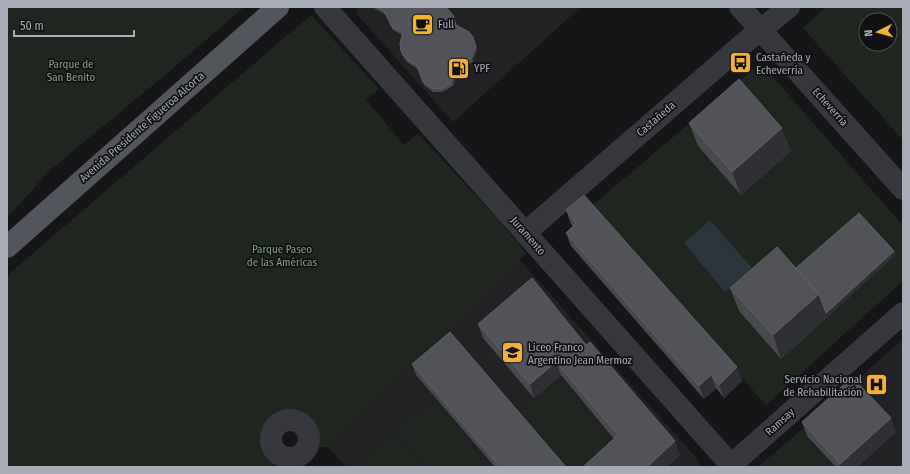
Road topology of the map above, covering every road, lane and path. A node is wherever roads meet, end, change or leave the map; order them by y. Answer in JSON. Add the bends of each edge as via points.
{"nodes":[{"id":1,"x":278,"y":7,"type":"edge"},
{"id":2,"x":325,"y":7,"type":"edge"},
{"id":3,"x":740,"y":7,"type":"edge"},
{"id":4,"x":789,"y":7,"type":"edge"},
{"id":5,"x":761,"y":30,"type":"junction"},
{"id":6,"x":903,"y":189,"type":"edge"},
{"id":7,"x":525,"y":233,"type":"junction"},
{"id":8,"x":7,"y":247,"type":"edge"},
{"id":9,"x":903,"y":313,"type":"edge"},
{"id":10,"x":730,"y":466,"type":"edge"}],
"edges":[{"from":1,"to":8,"type":"main road","name":"Avenida Presidente Figueroa Alcorta"},
{"from":2,"to":7,"type":"street","name":"Juramento"},
{"from":3,"to":5,"type":"street","name":"Echeverría"},
{"from":4,"to":5,"type":"street","name":"Castañeda"},
{"from":5,"to":6,"type":"street","name":"Echeverría"},
{"from":5,"to":7,"type":"street","name":"Castañeda"},
{"from":7,"to":10,"type":"street","name":"Juramento"},
{"from":9,"to":10,"type":"street","name":"Ramsay"}]}
